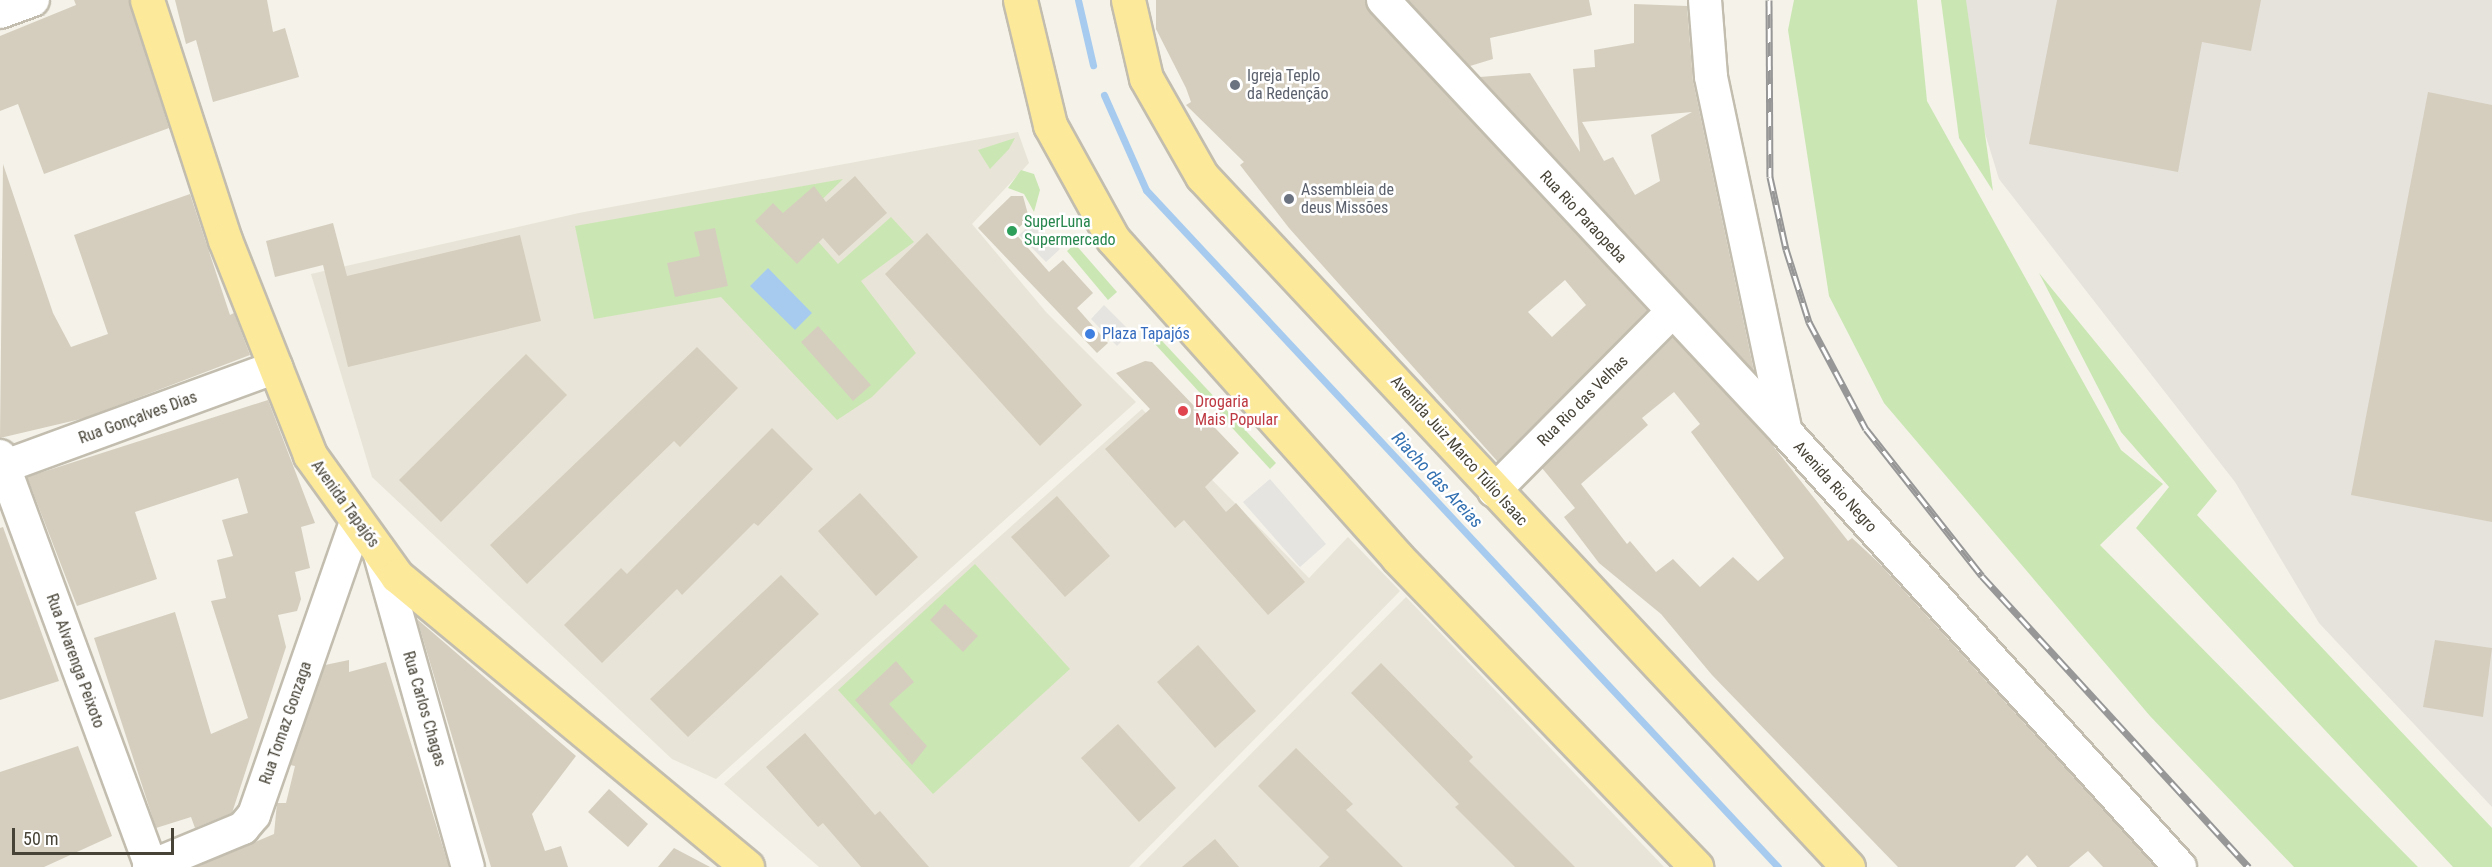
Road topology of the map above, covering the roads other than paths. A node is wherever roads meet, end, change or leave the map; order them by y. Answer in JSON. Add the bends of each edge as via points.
{"nodes":[{"id":1,"x":33,"y":0,"type":"edge"},
{"id":2,"x":147,"y":0,"type":"edge"},
{"id":3,"x":1020,"y":0,"type":"edge"},
{"id":4,"x":1128,"y":0,"type":"edge"},
{"id":5,"x":1383,"y":0,"type":"edge"},
{"id":6,"x":1705,"y":0,"type":"edge"},
{"id":7,"x":0,"y":12,"type":"edge"},
{"id":8,"x":1672,"y":312,"type":"junction"},
{"id":9,"x":276,"y":367,"type":"junction"},
{"id":10,"x":1786,"y":432,"type":"junction"},
{"id":11,"x":1,"y":464,"type":"edge"},
{"id":12,"x":1494,"y":491,"type":"junction"},
{"id":13,"x":357,"y":520,"type":"junction"},
{"id":14,"x":379,"y":551,"type":"junction"},
{"id":15,"x":150,"y":867,"type":"edge"},
{"id":16,"x":468,"y":867,"type":"edge"},
{"id":17,"x":747,"y":867,"type":"edge"},
{"id":18,"x":1696,"y":867,"type":"edge"},
{"id":19,"x":1848,"y":867,"type":"edge"},
{"id":20,"x":2181,"y":867,"type":"edge"}],
"edges":[{"from":1,"to":7,"type":"street"},
{"from":2,"to":9,"type":"main road","name":"Avenida Tapajós","via":[[225,240]]},
{"from":3,"to":18,"type":"main road","via":[[1050,125],[1113,239],[1397,556]]},
{"from":4,"to":12,"type":"main road","name":"Avenida Juiz Marco Túlio Isaac","via":[[1146,78],[1202,176]]},
{"from":5,"to":8,"type":"street","name":"Rua Rio Paraopeba"},
{"from":6,"to":10,"type":"street","name":"Avenida Rio Negro","via":[[1711,77]]},
{"from":8,"to":10,"type":"street","name":"Rua Rio Paraopeba"},
{"from":8,"to":12,"type":"street","name":"Rua Rio das Velhas"},
{"from":9,"to":11,"type":"street","name":"Rua Gonçalves Dias"},
{"from":9,"to":13,"type":"main road","name":"Avenida Tapajós","via":[[310,456]]},
{"from":10,"to":20,"type":"street","name":"Avenida Rio Negro"},
{"from":11,"to":15,"type":"street","name":"Rua Alvarenga Peixoto"},
{"from":12,"to":19,"type":"main road","name":"Avenida Juiz Marco Túlio Isaac"},
{"from":13,"to":14,"type":"main road","name":"Avenida Tapajós"},
{"from":13,"to":15,"type":"street","name":"Rua Tomaz Gonzaga","via":[[254,815],[243,828]]},
{"from":14,"to":16,"type":"street","name":"Rua Carlos Chagas"},
{"from":14,"to":17,"type":"main road","name":"Avenida Tapajós","via":[[397,576]]}]}
